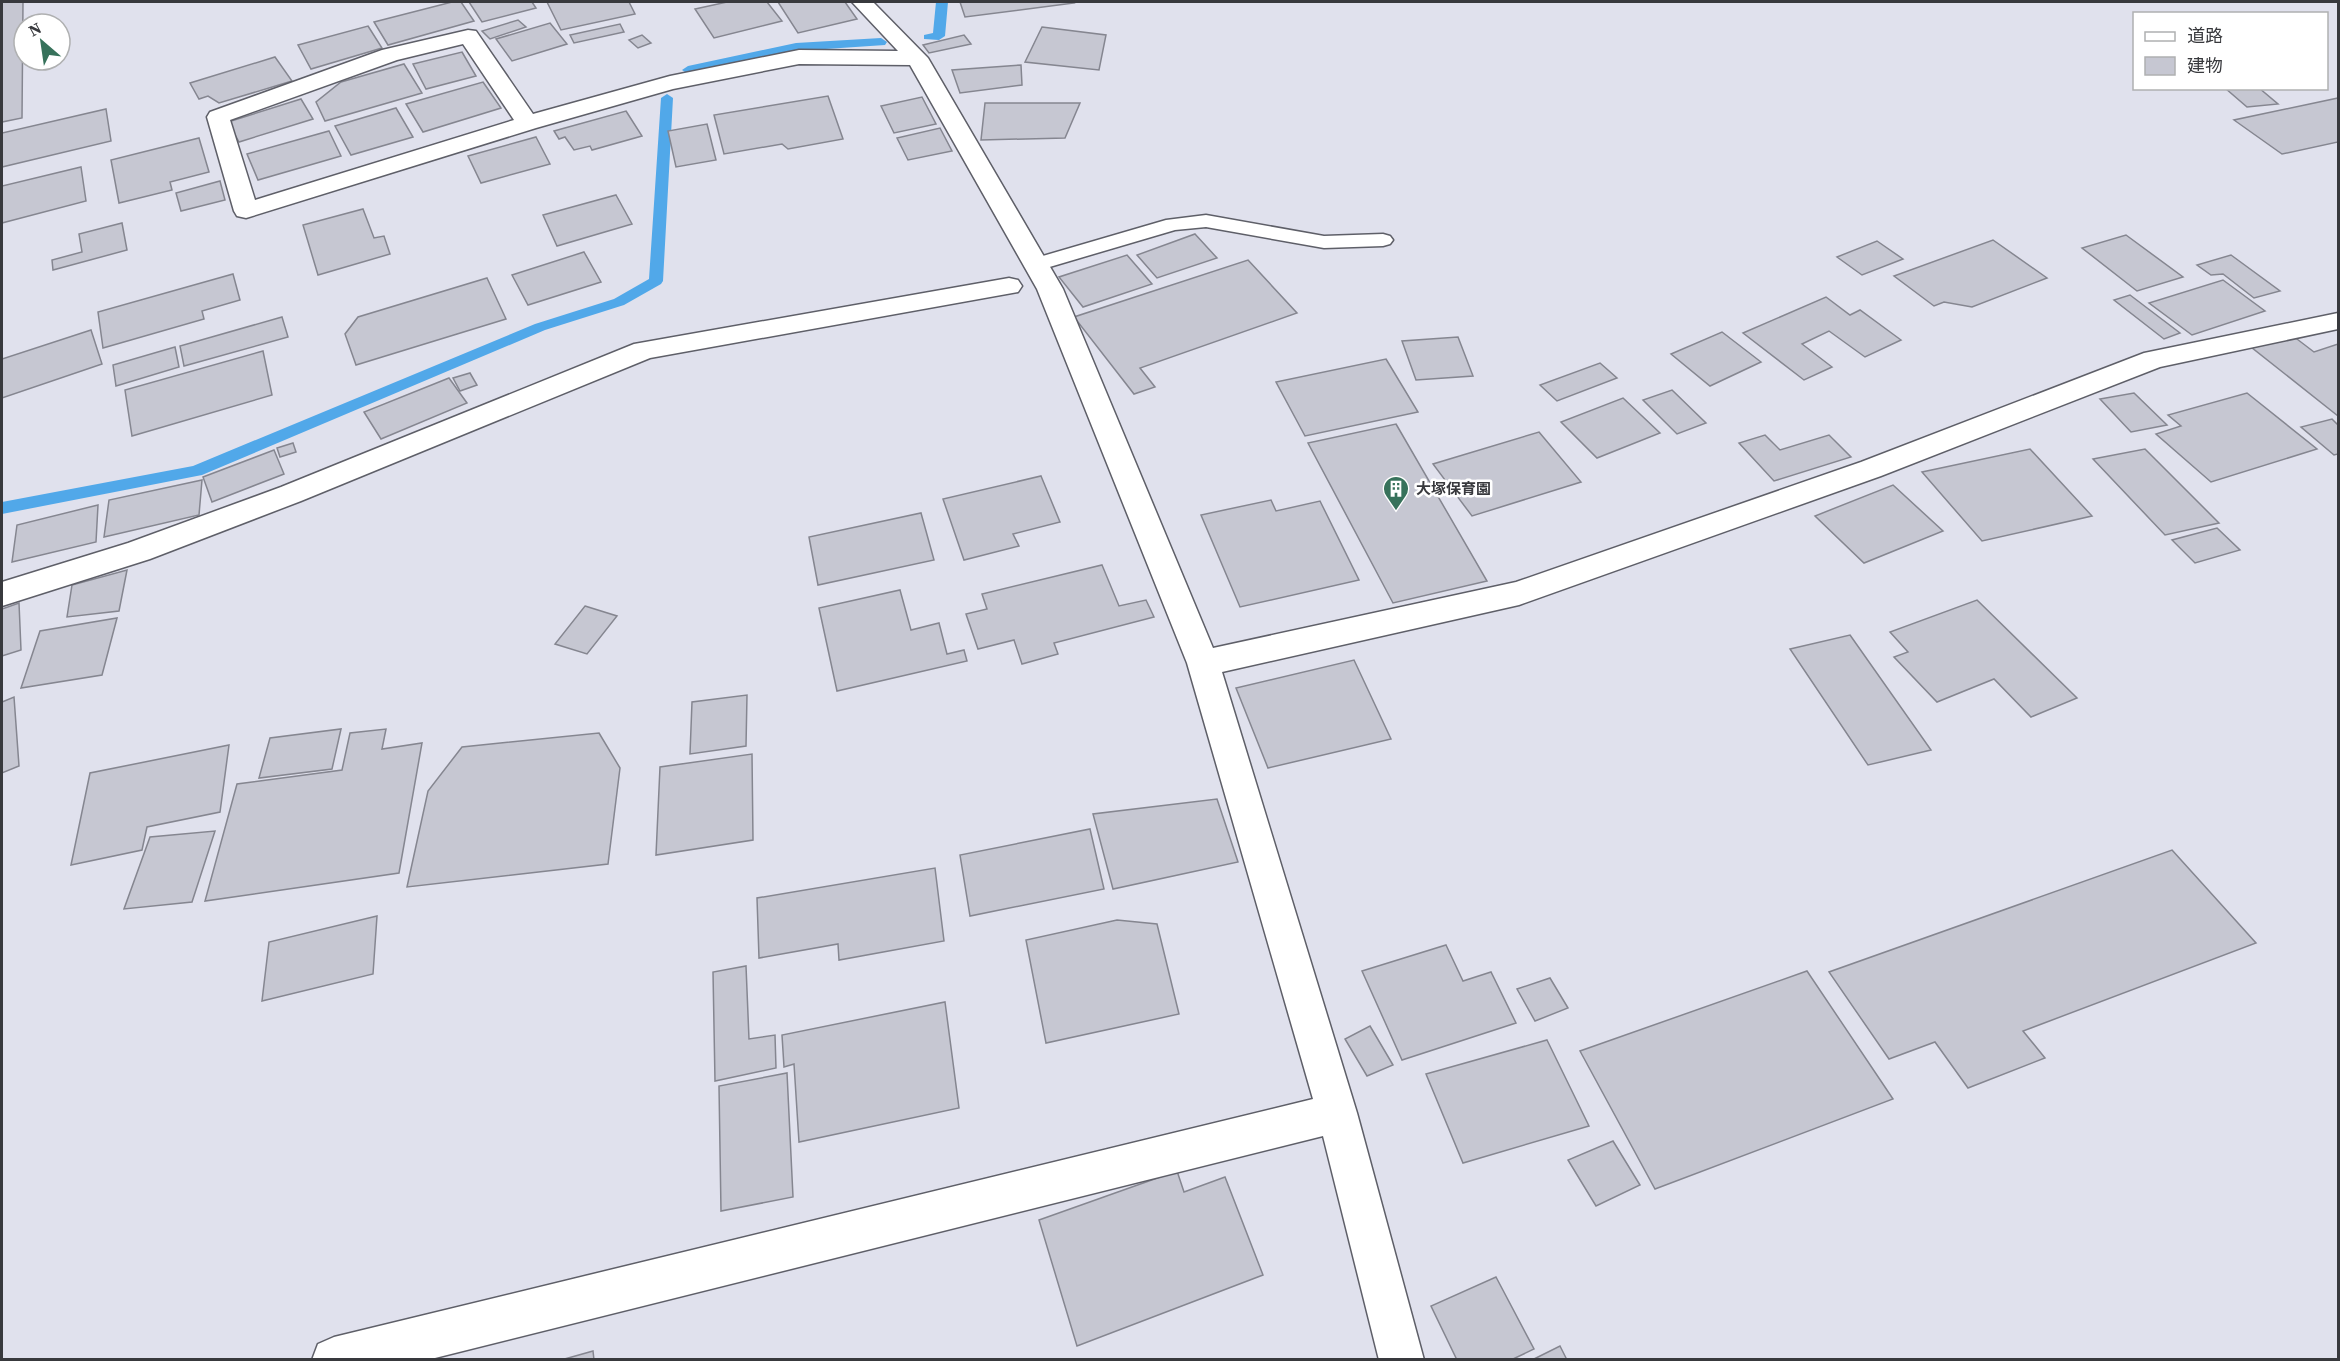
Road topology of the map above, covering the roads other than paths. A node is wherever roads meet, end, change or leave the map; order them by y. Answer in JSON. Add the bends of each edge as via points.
{"nodes":[{"id":1,"x":862,"y":2,"type":"edge"},
{"id":2,"x":917,"y":58,"type":"junction"},
{"id":3,"x":528,"y":123,"type":"junction"},
{"id":4,"x":1383,"y":240,"type":"dead end"},
{"id":5,"x":1036,"y":266,"type":"junction"},
{"id":6,"x":1009,"y":286,"type":"dead end"},
{"id":7,"x":2338,"y":321,"type":"edge"},
{"id":8,"x":2,"y":594,"type":"edge"},
{"id":9,"x":1203,"y":663,"type":"junction"},
{"id":10,"x":1337,"y":1113,"type":"junction"},
{"id":11,"x":334,"y":1359,"type":"edge"},
{"id":12,"x":1402,"y":1359,"type":"edge"}],
"edges":[{"from":1,"to":2,"type":"street"},
{"from":2,"to":3,"type":"street","via":[[799,57],[669,82]]},
{"from":2,"to":5,"type":"street"},
{"from":3,"to":3,"type":"street","via":[[246,211],[218,117],[390,55],[468,36]]},
{"from":4,"to":5,"type":"lane","via":[[1324,242],[1206,221],[1173,224]]},
{"from":5,"to":9,"type":"street","via":[[1050,289]]},
{"from":6,"to":8,"type":"street","via":[[644,350],[269,502],[140,551]]},
{"from":7,"to":9,"type":"street","via":[[2154,359],[1871,469],[1519,593]]},
{"from":9,"to":10,"type":"street"},
{"from":10,"to":11,"type":"street"},
{"from":10,"to":12,"type":"street"}]}
